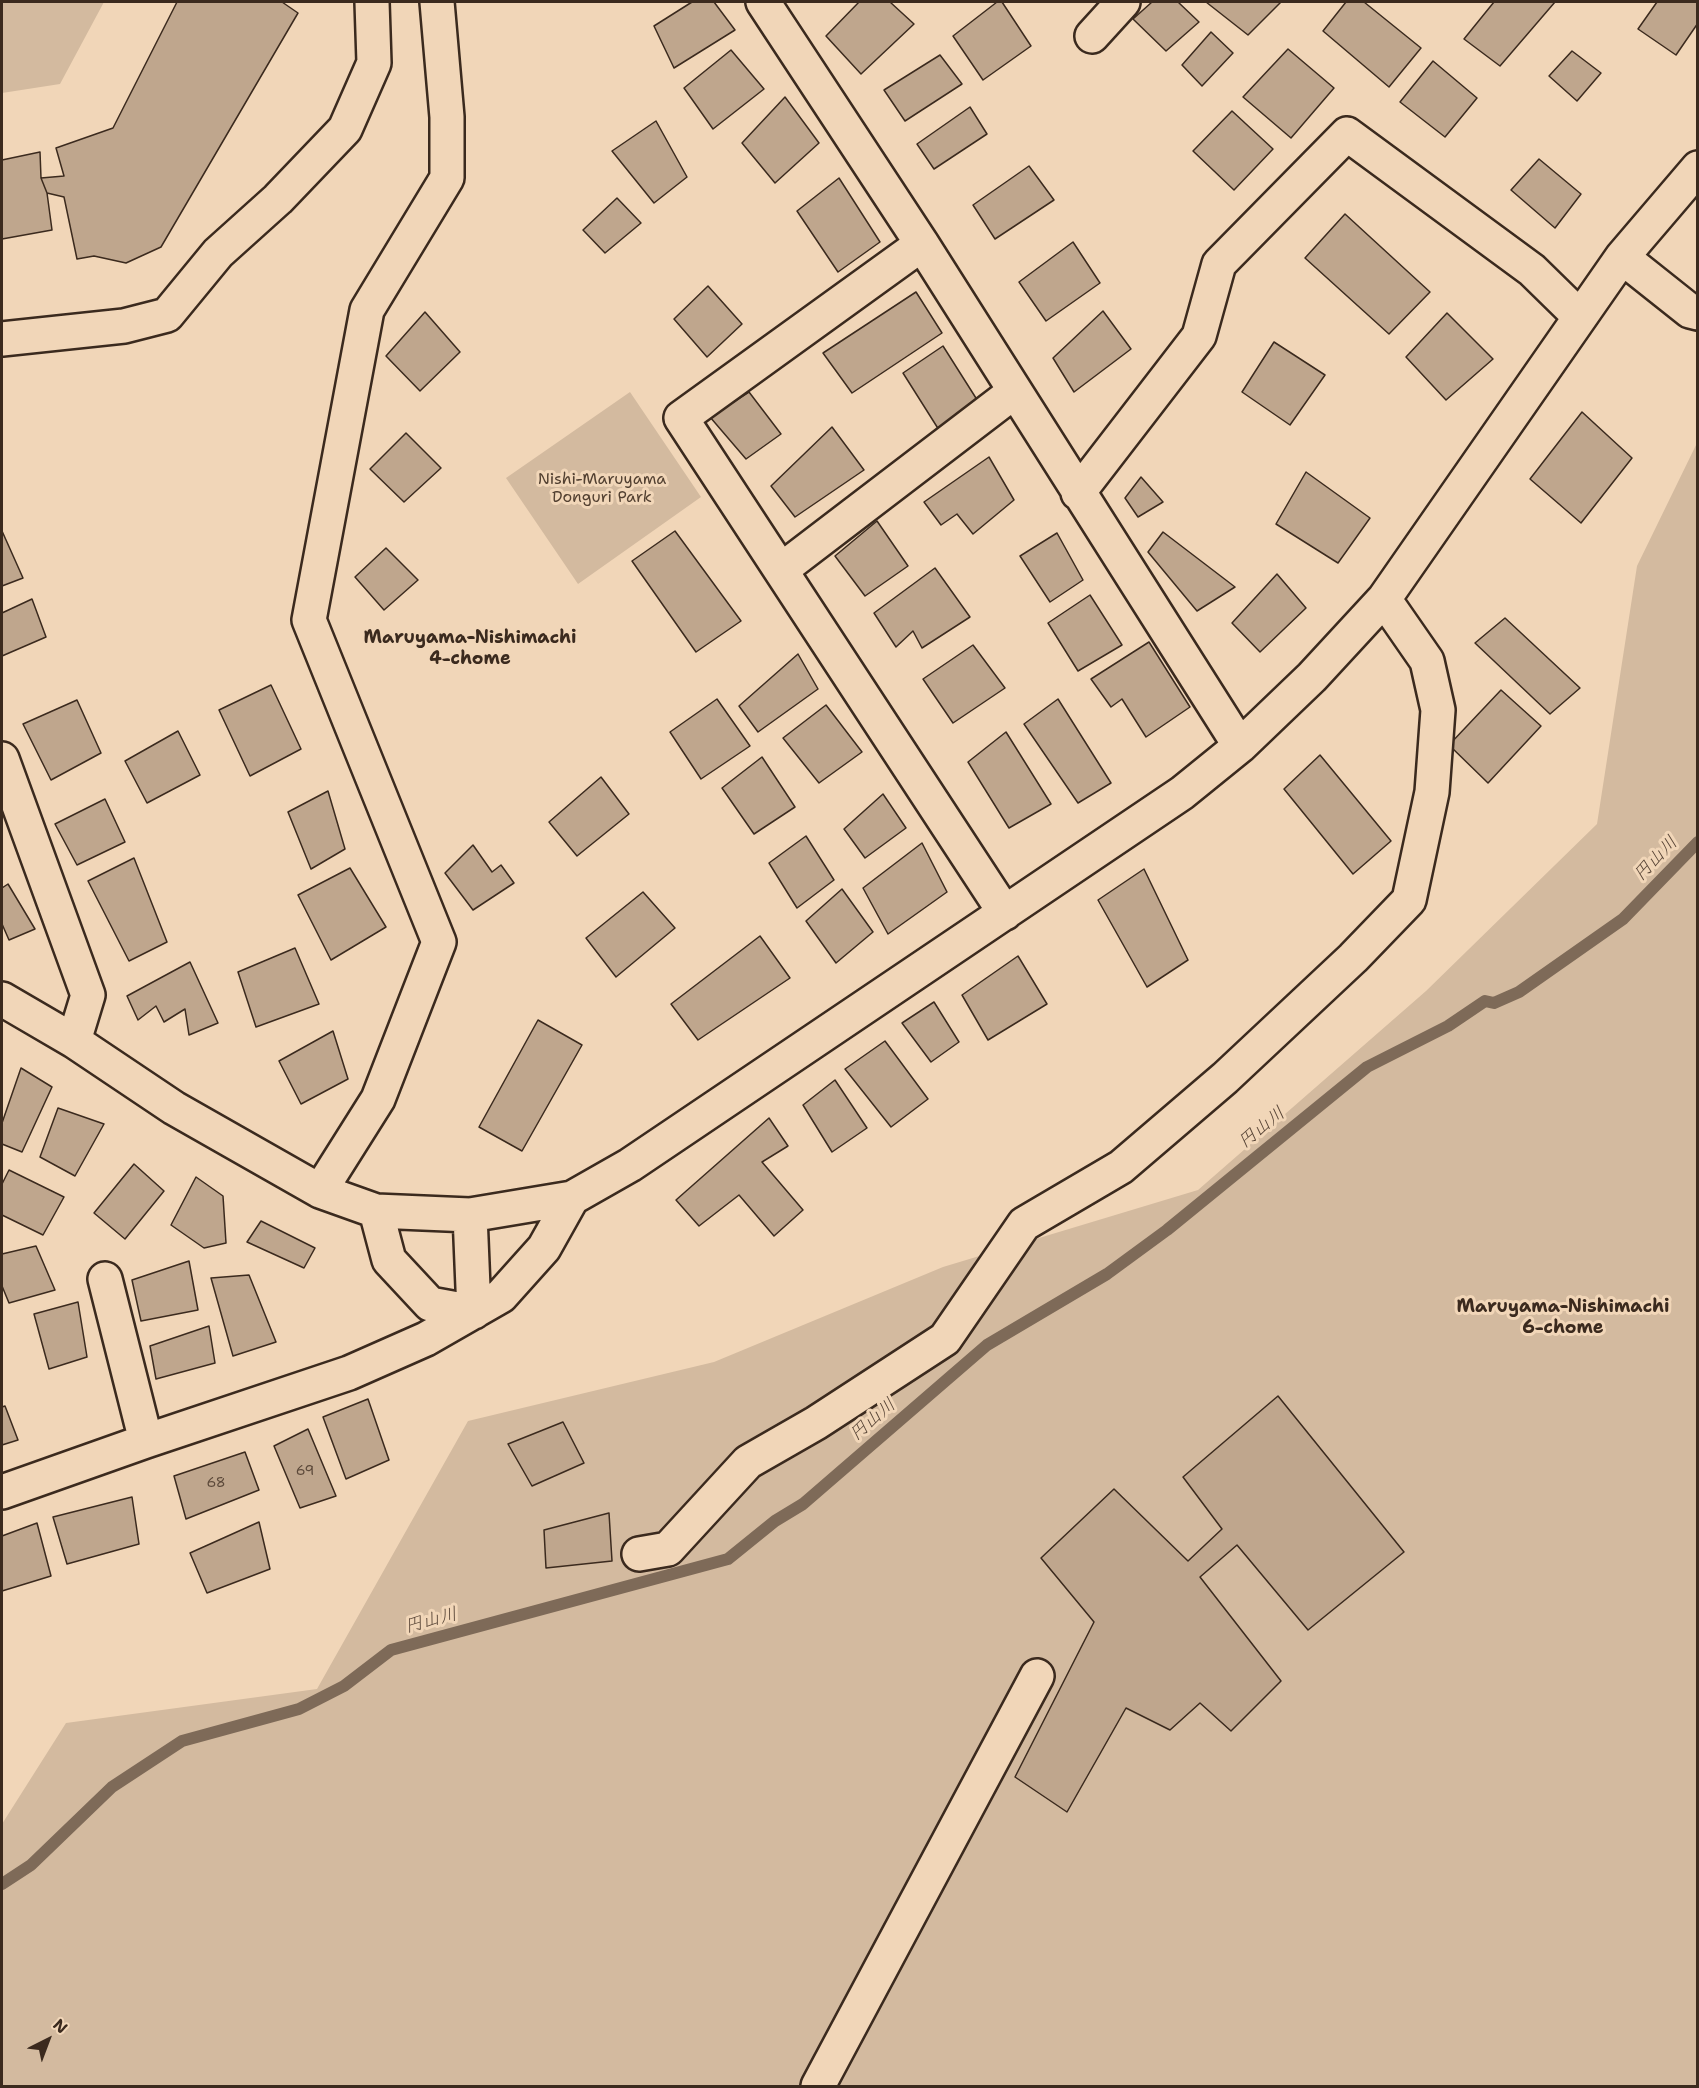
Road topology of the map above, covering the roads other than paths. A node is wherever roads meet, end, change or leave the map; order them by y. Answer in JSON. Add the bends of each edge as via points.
{"nodes":[{"id":1,"x":372,"y":2,"type":"edge"},
{"id":2,"x":437,"y":2,"type":"edge"},
{"id":3,"x":1123,"y":2,"type":"edge"},
{"id":4,"x":775,"y":7,"type":"edge"},
{"id":5,"x":1092,"y":36,"type":"dead end"},
{"id":6,"x":1698,"y":168,"type":"edge"},
{"id":7,"x":922,"y":244,"type":"junction"},
{"id":8,"x":1622,"y":257,"type":"junction"},
{"id":9,"x":1698,"y":313,"type":"edge"},
{"id":10,"x":1580,"y":317,"type":"junction"},
{"id":11,"x":2,"y":339,"type":"edge"},
{"id":12,"x":1014,"y":392,"type":"junction"},
{"id":13,"x":1078,"y":493,"type":"junction"},
{"id":14,"x":781,"y":570,"type":"junction"},
{"id":15,"x":1384,"y":599,"type":"junction"},
{"id":16,"x":1240,"y":746,"type":"junction"},
{"id":17,"x":2,"y":759,"type":"edge"},
{"id":18,"x":1005,"y":913,"type":"junction"},
{"id":19,"x":2,"y":999,"type":"edge"},
{"id":20,"x":74,"y":1041,"type":"junction"},
{"id":21,"x":320,"y":1191,"type":"junction"},
{"id":22,"x":572,"y":1198,"type":"junction"},
{"id":23,"x":376,"y":1211,"type":"junction"},
{"id":24,"x":470,"y":1215,"type":"junction"},
{"id":25,"x":105,"y":1280,"type":"dead end"},
{"id":26,"x":474,"y":1312,"type":"junction"},
{"id":27,"x":146,"y":1440,"type":"junction"},
{"id":28,"x":2,"y":1492,"type":"edge"},
{"id":29,"x":639,"y":1554,"type":"dead end"},
{"id":30,"x":1037,"y":1676,"type":"dead end"},
{"id":31,"x":818,"y":2086,"type":"edge"}],
"edges":[{"from":1,"to":11,"type":"street","via":[[374,63],[345,129],[278,199],[218,253],[167,315],[123,326]]},
{"from":2,"to":21,"type":"street","via":[[447,117],[447,178],[367,310],[309,620],[439,942],[378,1099]]},
{"from":3,"to":5,"type":"street"},
{"from":4,"to":7,"type":"street"},
{"from":6,"to":8,"type":"street"},
{"from":7,"to":12,"type":"street"},
{"from":7,"to":14,"type":"street","via":[[681,418]]},
{"from":8,"to":9,"type":"street","via":[[1690,311]]},
{"from":8,"to":10,"type":"street"},
{"from":10,"to":13,"type":"street","via":[[1532,270],[1347,134],[1219,264],[1199,336]]},
{"from":10,"to":15,"type":"street"},
{"from":12,"to":13,"type":"street"},
{"from":12,"to":14,"type":"street"},
{"from":13,"to":16,"type":"street"},
{"from":14,"to":18,"type":"street"},
{"from":15,"to":16,"type":"street","via":[[1312,677]]},
{"from":15,"to":29,"type":"street","via":[[1427,662],[1438,710],[1432,792],[1409,900],[1225,1078],[1121,1167],[1024,1224],[945,1339],[748,1462],[668,1549]]},
{"from":16,"to":18,"type":"street","via":[[1182,793]]},
{"from":17,"to":20,"type":"street","via":[[88,995]]},
{"from":18,"to":22,"type":"street","via":[[630,1166]]},
{"from":19,"to":20,"type":"street"},
{"from":20,"to":21,"type":"street","via":[[174,1108]]},
{"from":21,"to":23,"type":"street"},
{"from":22,"to":24,"type":"street"},
{"from":22,"to":26,"type":"street","via":[[544,1248],[501,1296]]},
{"from":23,"to":24,"type":"street"},
{"from":23,"to":26,"type":"street","via":[[389,1260],[430,1304]]},
{"from":24,"to":26,"type":"street"},
{"from":25,"to":27,"type":"street"},
{"from":26,"to":27,"type":"street","via":[[426,1339],[349,1373]]},
{"from":27,"to":28,"type":"street"},
{"from":30,"to":31,"type":"street"}]}
